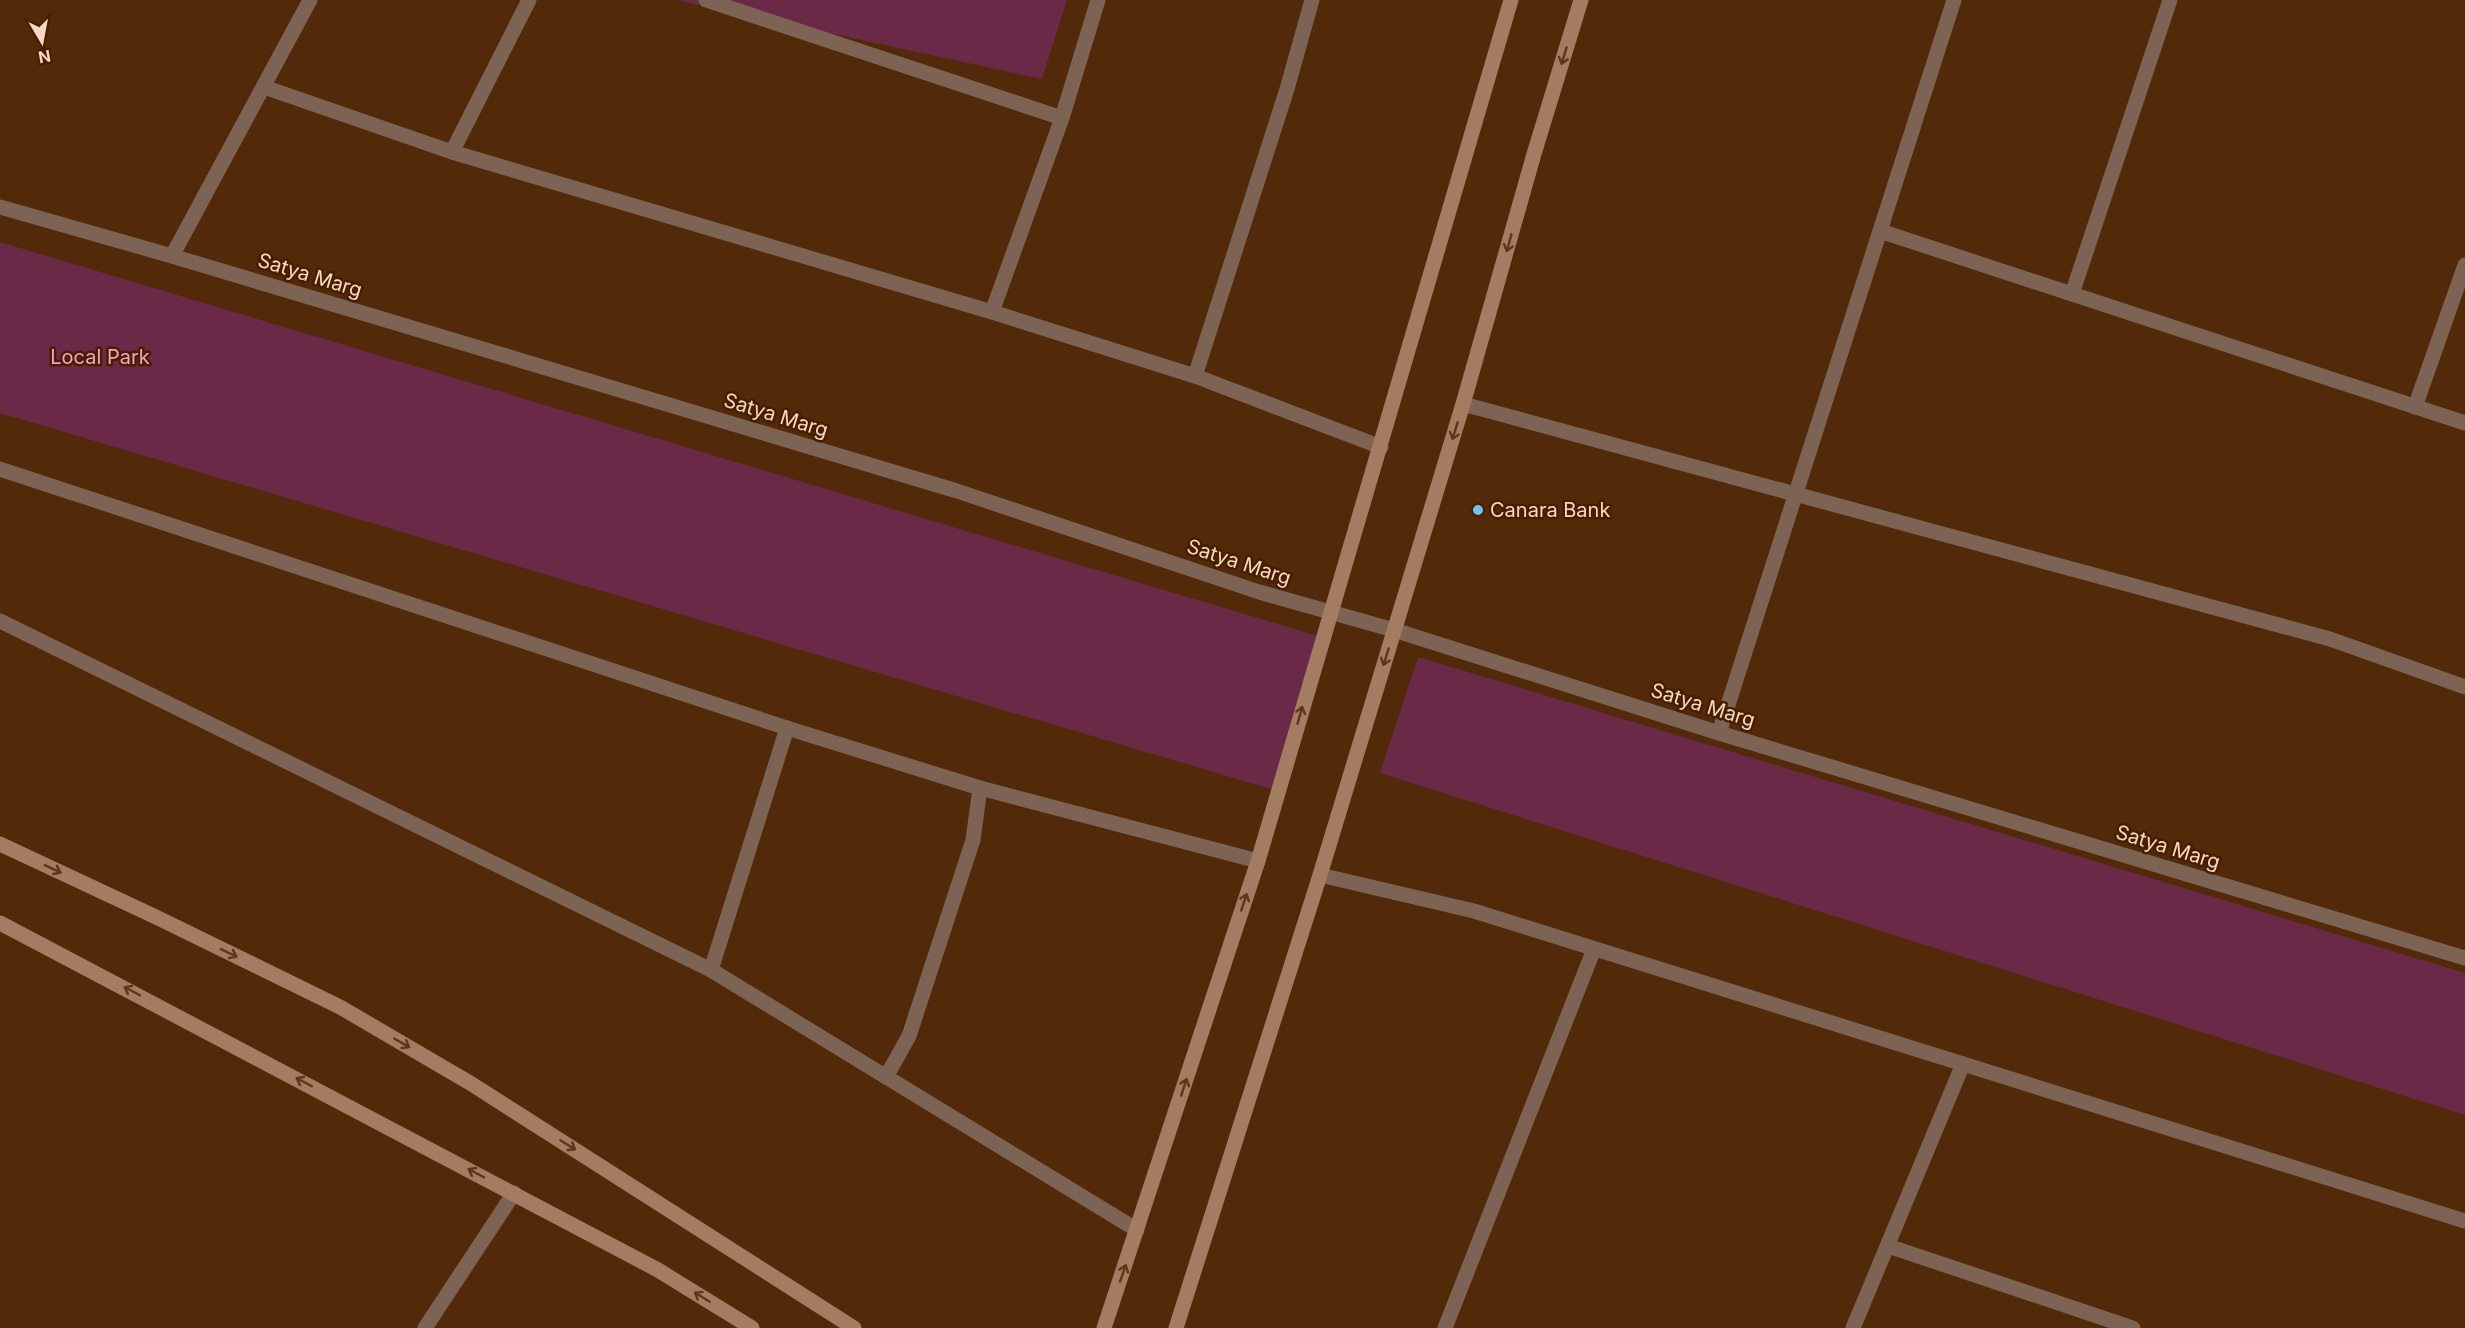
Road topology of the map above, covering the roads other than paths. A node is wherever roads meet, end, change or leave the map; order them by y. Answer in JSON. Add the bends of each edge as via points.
{"nodes":[{"id":1,"x":310,"y":0,"type":"edge"},
{"id":2,"x":529,"y":0,"type":"edge"},
{"id":3,"x":706,"y":0,"type":"edge"},
{"id":4,"x":1098,"y":0,"type":"edge"},
{"id":5,"x":1312,"y":0,"type":"edge"},
{"id":6,"x":1511,"y":0,"type":"edge"},
{"id":7,"x":1581,"y":0,"type":"edge"},
{"id":8,"x":1954,"y":0,"type":"edge"},
{"id":9,"x":2170,"y":0,"type":"edge"},
{"id":10,"x":264,"y":87,"type":"junction"},
{"id":11,"x":1062,"y":118,"type":"junction"},
{"id":12,"x":452,"y":152,"type":"junction"},
{"id":13,"x":0,"y":207,"type":"edge"},
{"id":14,"x":1880,"y":231,"type":"junction"},
{"id":15,"x":172,"y":256,"type":"junction"},
{"id":16,"x":2465,"y":265,"type":"edge"},
{"id":17,"x":2072,"y":294,"type":"junction"},
{"id":18,"x":992,"y":312,"type":"junction"},
{"id":19,"x":1195,"y":376,"type":"junction"},
{"id":20,"x":1464,"y":404,"type":"junction"},
{"id":21,"x":2415,"y":406,"type":"junction"},
{"id":22,"x":2465,"y":423,"type":"edge"},
{"id":23,"x":1381,"y":447,"type":"junction"},
{"id":24,"x":0,"y":469,"type":"edge"},
{"id":25,"x":1795,"y":494,"type":"junction"},
{"id":26,"x":1330,"y":612,"type":"junction"},
{"id":27,"x":0,"y":621,"type":"edge"},
{"id":28,"x":1394,"y":630,"type":"junction"},
{"id":29,"x":2465,"y":687,"type":"edge"},
{"id":30,"x":787,"y":728,"type":"junction"},
{"id":31,"x":1719,"y":733,"type":"junction"},
{"id":32,"x":980,"y":788,"type":"junction"},
{"id":33,"x":0,"y":844,"type":"edge"},
{"id":34,"x":1258,"y":861,"type":"junction"},
{"id":35,"x":1320,"y":875,"type":"junction"},
{"id":36,"x":0,"y":923,"type":"edge"},
{"id":37,"x":1594,"y":949,"type":"junction"},
{"id":38,"x":2465,"y":958,"type":"edge"},
{"id":39,"x":711,"y":970,"type":"junction"},
{"id":40,"x":1963,"y":1064,"type":"junction"},
{"id":41,"x":886,"y":1077,"type":"junction"},
{"id":42,"x":514,"y":1193,"type":"junction"},
{"id":43,"x":2465,"y":1221,"type":"edge"},
{"id":44,"x":1137,"y":1230,"type":"junction"},
{"id":45,"x":1888,"y":1246,"type":"junction"},
{"id":46,"x":425,"y":1328,"type":"edge"},
{"id":47,"x":752,"y":1328,"type":"edge"},
{"id":48,"x":854,"y":1328,"type":"edge"},
{"id":49,"x":1104,"y":1328,"type":"edge"},
{"id":50,"x":1176,"y":1328,"type":"edge"},
{"id":51,"x":1444,"y":1328,"type":"edge"},
{"id":52,"x":1854,"y":1328,"type":"edge"},
{"id":53,"x":2133,"y":1328,"type":"edge"}],
"edges":[{"from":1,"to":10,"type":"street"},
{"from":2,"to":12,"type":"street"},
{"from":3,"to":11,"type":"street"},
{"from":4,"to":11,"type":"street"},
{"from":5,"to":19,"type":"street"},
{"from":6,"to":23,"type":"street"},
{"from":7,"to":20,"type":"street","one_way":true},
{"from":8,"to":14,"type":"street"},
{"from":9,"to":17,"type":"street"},
{"from":10,"to":12,"type":"street"},
{"from":10,"to":15,"type":"street"},
{"from":11,"to":18,"type":"street"},
{"from":12,"to":18,"type":"street"},
{"from":13,"to":15,"type":"street","name":"Satya Marg"},
{"from":14,"to":17,"type":"street"},
{"from":14,"to":25,"type":"street"},
{"from":15,"to":26,"type":"street","name":"Satya Marg","via":[[957,491]]},
{"from":16,"to":21,"type":"street"},
{"from":17,"to":21,"type":"street"},
{"from":18,"to":19,"type":"street"},
{"from":19,"to":23,"type":"street"},
{"from":20,"to":25,"type":"street"},
{"from":20,"to":28,"type":"street","one_way":true},
{"from":21,"to":22,"type":"street"},
{"from":23,"to":26,"type":"street"},
{"from":24,"to":30,"type":"street"},
{"from":25,"to":29,"type":"street","via":[[2330,639]]},
{"from":25,"to":31,"type":"street"},
{"from":26,"to":28,"type":"street","name":"Satya Marg"},
{"from":34,"to":26,"type":"street","one_way":true},
{"from":27,"to":39,"type":"street"},
{"from":28,"to":31,"type":"street","name":"Satya Marg"},
{"from":28,"to":35,"type":"street","one_way":true},
{"from":30,"to":32,"type":"street"},
{"from":30,"to":39,"type":"street"},
{"from":31,"to":38,"type":"street","name":"Satya Marg"},
{"from":32,"to":34,"type":"street"},
{"from":32,"to":41,"type":"street","via":[[973,840],[909,1036]]},
{"from":33,"to":48,"type":"street","one_way":true,"via":[[340,1007],[470,1083]]},
{"from":44,"to":34,"type":"street","one_way":true},
{"from":35,"to":37,"type":"street","via":[[1474,911]]},
{"from":35,"to":50,"type":"street"},
{"from":42,"to":36,"type":"street","one_way":true},
{"from":37,"to":40,"type":"street"},
{"from":37,"to":51,"type":"street"},
{"from":39,"to":41,"type":"street"},
{"from":40,"to":43,"type":"street"},
{"from":40,"to":45,"type":"street"},
{"from":41,"to":44,"type":"street"},
{"from":42,"to":46,"type":"street"},
{"from":47,"to":42,"type":"street","one_way":true,"via":[[658,1270]]},
{"from":49,"to":44,"type":"street","one_way":true},
{"from":45,"to":52,"type":"street"},
{"from":45,"to":53,"type":"street"}]}
